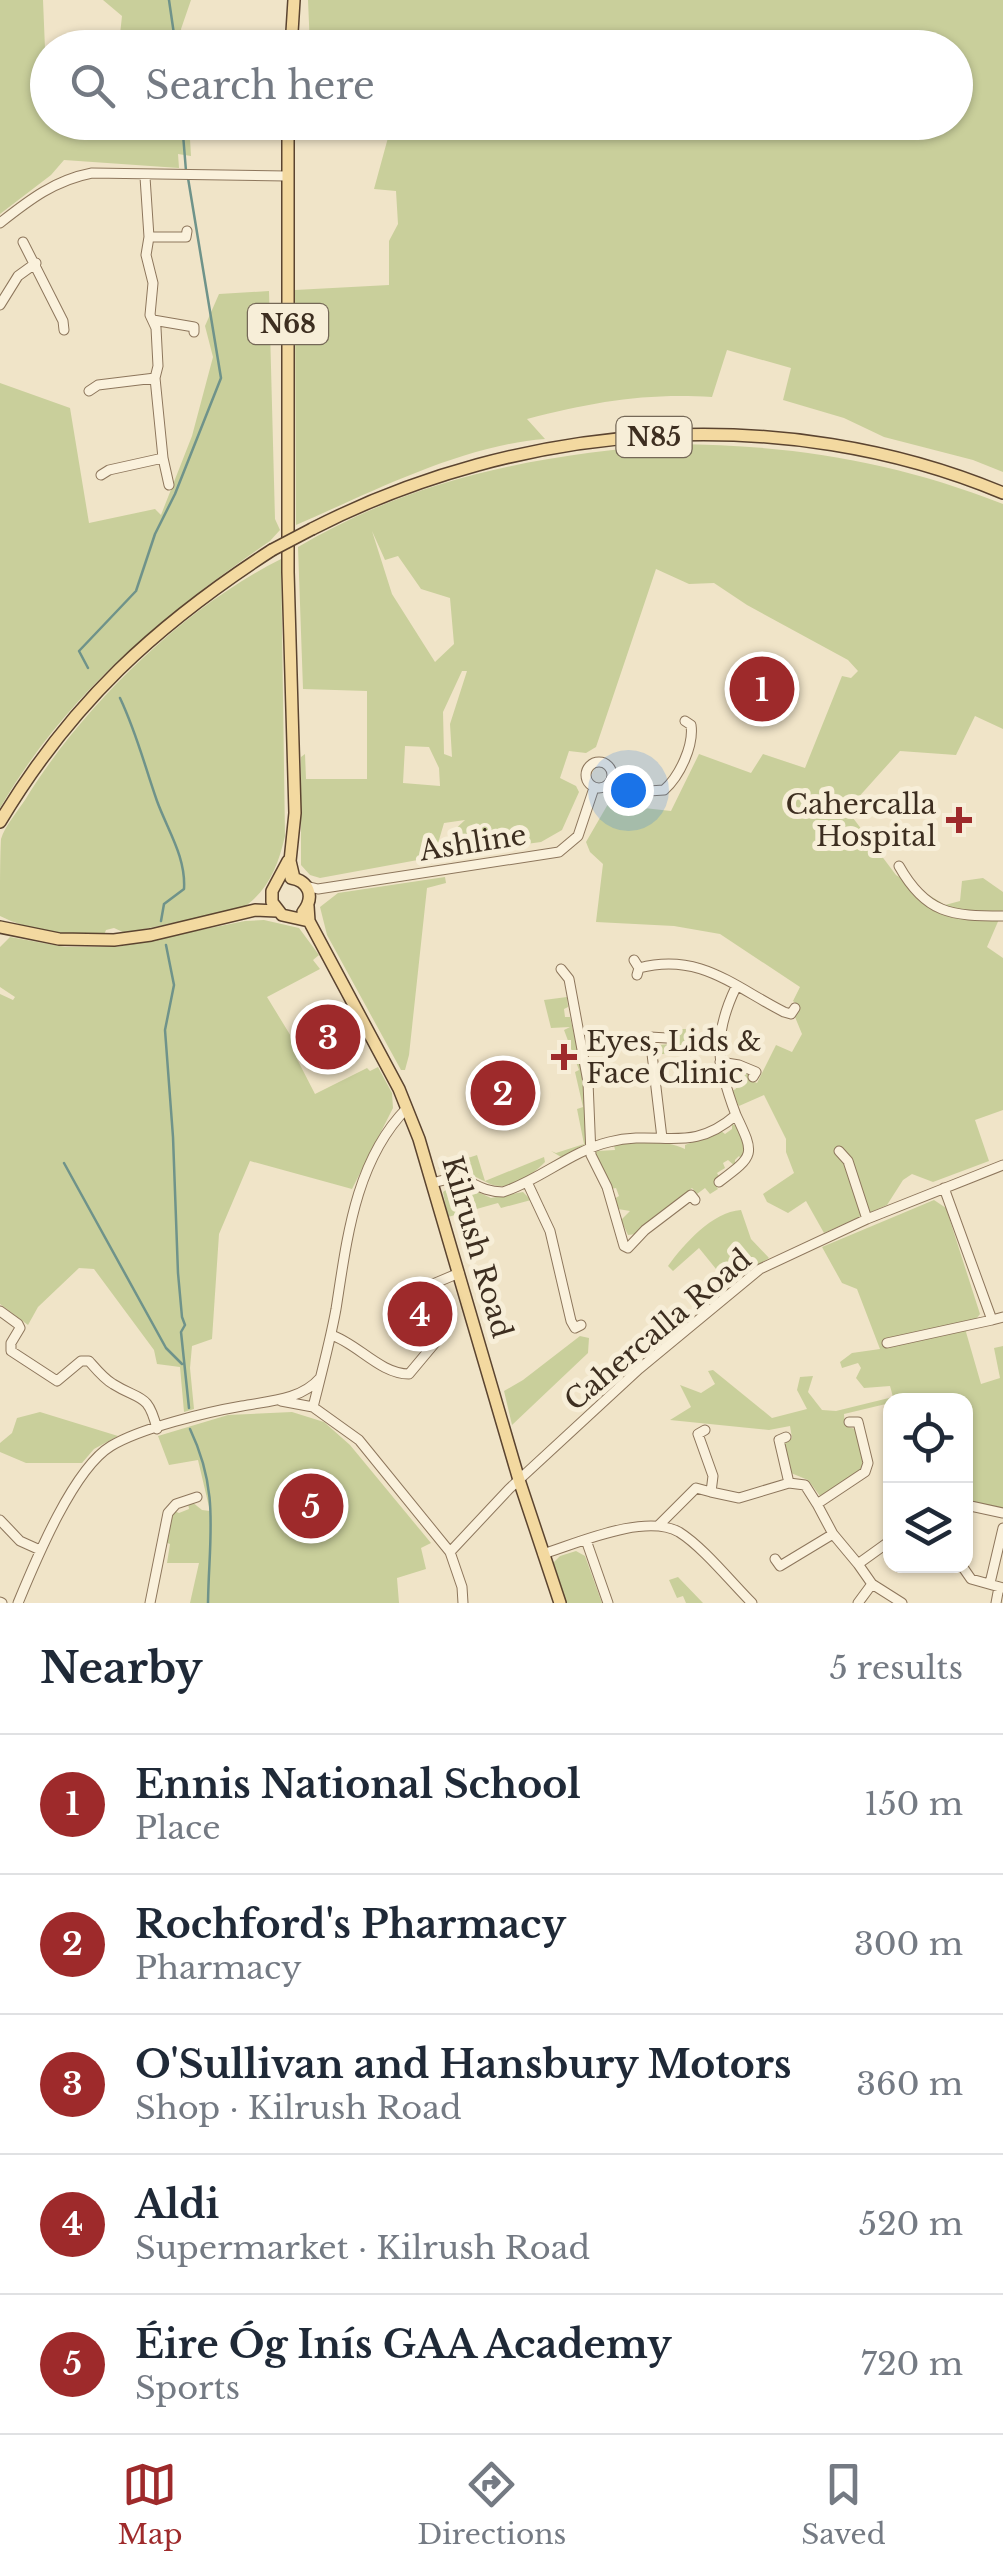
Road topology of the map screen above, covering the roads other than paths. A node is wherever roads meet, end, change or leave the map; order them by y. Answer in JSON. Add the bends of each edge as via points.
{"nodes":[{"id":1,"x":294,"y":0,"type":"edge"},
{"id":2,"x":292,"y":30,"type":"edge"},
{"id":3,"x":287,"y":140,"type":"edge"},
{"id":4,"x":145,"y":176,"type":"junction"},
{"id":5,"x":286,"y":176,"type":"junction"},
{"id":6,"x":0,"y":223,"type":"edge"},
{"id":7,"x":187,"y":232,"type":"dead end"},
{"id":8,"x":149,"y":236,"type":"junction"},
{"id":9,"x":24,"y":242,"type":"dead end"},
{"id":10,"x":36,"y":264,"type":"junction"},
{"id":11,"x":0,"y":305,"type":"edge"},
{"id":12,"x":153,"y":320,"type":"junction"},
{"id":13,"x":64,"y":330,"type":"dead end"},
{"id":14,"x":194,"y":332,"type":"dead end"},
{"id":15,"x":155,"y":378,"type":"junction"},
{"id":16,"x":89,"y":391,"type":"dead end"},
{"id":17,"x":162,"y":458,"type":"junction"},
{"id":18,"x":101,"y":475,"type":"dead end"},
{"id":19,"x":168,"y":485,"type":"dead end"},
{"id":20,"x":1003,"y":492,"type":"edge"},
{"id":21,"x":684,"y":721,"type":"dead end"},
{"id":22,"x":608,"y":749,"type":"dead end"},
{"id":23,"x":603,"y":763,"type":"junction"},
{"id":24,"x":572,"y":767,"type":"dead end"},
{"id":25,"x":586,"y":771,"type":"junction"},
{"id":26,"x":612,"y":780,"type":"junction"},
{"id":27,"x":594,"y":788,"type":"junction"},
{"id":28,"x":0,"y":822,"type":"edge"},
{"id":29,"x":291,"y":850,"type":"junction"},
{"id":30,"x":899,"y":866,"type":"dead end"},
{"id":31,"x":275,"y":887,"type":"junction"},
{"id":32,"x":307,"y":891,"type":"junction"},
{"id":33,"x":255,"y":910,"type":"junction"},
{"id":34,"x":277,"y":911,"type":"junction"},
{"id":35,"x":294,"y":916,"type":"junction"},
{"id":36,"x":1003,"y":916,"type":"edge"},
{"id":37,"x":309,"y":921,"type":"junction"},
{"id":38,"x":2,"y":926,"type":"edge"},
{"id":39,"x":636,"y":968,"type":"dead end"},
{"id":40,"x":561,"y":970,"type":"dead end"},
{"id":41,"x":736,"y":987,"type":"junction"},
{"id":42,"x":794,"y":1008,"type":"dead end"},
{"id":43,"x":667,"y":1038,"type":"dead end"},
{"id":44,"x":720,"y":1062,"type":"junction"},
{"id":45,"x":753,"y":1078,"type":"dead end"},
{"id":46,"x":407,"y":1108,"type":"junction"},
{"id":47,"x":736,"y":1115,"type":"junction"},
{"id":48,"x":662,"y":1138,"type":"junction"},
{"id":49,"x":591,"y":1148,"type":"junction"},
{"id":50,"x":840,"y":1151,"type":"dead end"},
{"id":51,"x":1003,"y":1165,"type":"edge"},
{"id":52,"x":433,"y":1182,"type":"junction"},
{"id":53,"x":527,"y":1182,"type":"junction"},
{"id":54,"x":719,"y":1182,"type":"dead end"},
{"id":55,"x":944,"y":1188,"type":"junction"},
{"id":56,"x":695,"y":1200,"type":"dead end"},
{"id":57,"x":867,"y":1220,"type":"junction"},
{"id":58,"x":458,"y":1272,"type":"junction"},
{"id":59,"x":0,"y":1311,"type":"edge"},
{"id":60,"x":998,"y":1319,"type":"edge"},
{"id":61,"x":581,"y":1325,"type":"dead end"},
{"id":62,"x":331,"y":1335,"type":"junction"},
{"id":63,"x":887,"y":1343,"type":"dead end"},
{"id":64,"x":320,"y":1378,"type":"junction"},
{"id":65,"x":274,"y":1401,"type":"junction"},
{"id":66,"x":314,"y":1407,"type":"junction"},
{"id":67,"x":849,"y":1422,"type":"dead end"},
{"id":68,"x":156,"y":1428,"type":"junction"},
{"id":69,"x":704,"y":1430,"type":"dead end"},
{"id":70,"x":786,"y":1437,"type":"dead end"},
{"id":71,"x":520,"y":1480,"type":"junction"},
{"id":72,"x":789,"y":1483,"type":"junction"},
{"id":73,"x":711,"y":1492,"type":"junction"},
{"id":74,"x":197,"y":1497,"type":"dead end"},
{"id":75,"x":817,"y":1504,"type":"junction"},
{"id":76,"x":973,"y":1507,"type":"edge"},
{"id":77,"x":1003,"y":1513,"type":"edge"},
{"id":78,"x":0,"y":1520,"type":"edge"},
{"id":79,"x":659,"y":1525,"type":"junction"},
{"id":80,"x":1003,"y":1528,"type":"edge"},
{"id":81,"x":834,"y":1534,"type":"junction"},
{"id":82,"x":586,"y":1540,"type":"junction"},
{"id":83,"x":883,"y":1545,"type":"edge"},
{"id":84,"x":40,"y":1550,"type":"junction"},
{"id":85,"x":450,"y":1552,"type":"junction"},
{"id":86,"x":543,"y":1554,"type":"junction"},
{"id":87,"x":775,"y":1559,"type":"dead end"},
{"id":88,"x":858,"y":1564,"type":"junction"},
{"id":89,"x":967,"y":1573,"type":"edge"},
{"id":90,"x":872,"y":1584,"type":"junction"},
{"id":91,"x":998,"y":1586,"type":"edge"},
{"id":92,"x":18,"y":1603,"type":"edge"},
{"id":93,"x":150,"y":1603,"type":"edge"},
{"id":94,"x":463,"y":1603,"type":"edge"},
{"id":95,"x":560,"y":1603,"type":"edge"},
{"id":96,"x":608,"y":1603,"type":"edge"},
{"id":97,"x":752,"y":1603,"type":"edge"},
{"id":98,"x":858,"y":1603,"type":"edge"},
{"id":99,"x":902,"y":1603,"type":"edge"},
{"id":100,"x":996,"y":1603,"type":"edge"}],
"edges":[{"from":1,"to":2,"type":"main road"},
{"from":3,"to":5,"type":"main road","number":"N68"},
{"from":4,"to":5,"type":"street"},
{"from":4,"to":6,"type":"street","via":[[70,177]]},
{"from":4,"to":8,"type":"street"},
{"from":5,"to":29,"type":"main road","number":"N68"},
{"from":7,"to":8,"type":"street"},
{"from":8,"to":12,"type":"street"},
{"from":9,"to":10,"type":"street"},
{"from":10,"to":11,"type":"street","via":[[18,276]]},
{"from":10,"to":13,"type":"street"},
{"from":12,"to":14,"type":"street"},
{"from":12,"to":15,"type":"street"},
{"from":15,"to":16,"type":"street"},
{"from":15,"to":17,"type":"street"},
{"from":17,"to":18,"type":"street"},
{"from":17,"to":19,"type":"street"},
{"from":20,"to":28,"type":"main road","number":"N85","bridge":true,"via":[[917,463],[829,444],[724,435],[624,438],[480,462],[388,493],[312,529],[164,627],[65,727]]},
{"from":21,"to":26,"type":"street","via":[[692,738],[664,790]]},
{"from":22,"to":23,"type":"street"},
{"from":23,"to":25,"type":"street"},
{"from":23,"to":26,"type":"street"},
{"from":24,"to":25,"type":"street"},
{"from":25,"to":27,"type":"street"},
{"from":26,"to":27,"type":"street"},
{"from":27,"to":32,"type":"street","name":"Ashline","via":[[578,836],[560,852]]},
{"from":29,"to":31,"type":"main road","number":"N68"},
{"from":29,"to":32,"type":"main road","number":"N68"},
{"from":30,"to":36,"type":"street","via":[[917,895],[948,912]]},
{"from":31,"to":32,"type":"main road"},
{"from":31,"to":33,"type":"main road","number":"N68"},
{"from":31,"to":34,"type":"main road"},
{"from":32,"to":35,"type":"main road"},
{"from":32,"to":37,"type":"main road","name":"Kilrush Road"},
{"from":33,"to":34,"type":"main road"},
{"from":33,"to":38,"type":"main road","via":[[114,940],[59,939]]},
{"from":34,"to":35,"type":"main road"},
{"from":35,"to":37,"type":"main road"},
{"from":37,"to":46,"type":"main road","name":"Kilrush Road"},
{"from":39,"to":41,"type":"street","via":[[688,964]]},
{"from":40,"to":49,"type":"street","via":[[569,979],[584,1056]]},
{"from":41,"to":42,"type":"street","via":[[784,1012]]},
{"from":41,"to":44,"type":"street","via":[[719,1032]]},
{"from":43,"to":48,"type":"street","via":[[650,1037]]},
{"from":44,"to":45,"type":"street","via":[[756,1072]]},
{"from":44,"to":47,"type":"street"},
{"from":46,"to":52,"type":"main road","name":"Kilrush Road"},
{"from":46,"to":62,"type":"street","via":[[387,1128],[351,1210]]},
{"from":47,"to":48,"type":"street","via":[[703,1136]]},
{"from":47,"to":54,"type":"street","via":[[750,1145],[748,1157]]},
{"from":48,"to":49,"type":"street"},
{"from":49,"to":53,"type":"street"},
{"from":49,"to":56,"type":"street","via":[[624,1246],[691,1194]]},
{"from":50,"to":57,"type":"street"},
{"from":51,"to":55,"type":"street","name":"Cahercalla Road"},
{"from":52,"to":53,"type":"street","via":[[457,1176],[503,1192]]},
{"from":52,"to":58,"type":"main road","name":"Kilrush Road"},
{"from":53,"to":61,"type":"street","via":[[550,1231],[571,1320],[575,1328]]},
{"from":55,"to":57,"type":"street","name":"Cahercalla Road"},
{"from":55,"to":60,"type":"street"},
{"from":57,"to":71,"type":"street","name":"Cahercalla Road","via":[[760,1269],[734,1288]]},
{"from":58,"to":62,"type":"street","via":[[433,1284],[445,1331],[409,1374]]},
{"from":58,"to":71,"type":"main road","name":"Kilrush Road"},
{"from":59,"to":68,"type":"street","via":[[20,1328],[12,1351],[57,1381],[89,1361],[111,1384],[149,1404]]},
{"from":60,"to":63,"type":"street"},
{"from":62,"to":64,"type":"street"},
{"from":64,"to":65,"type":"street","via":[[312,1388]]},
{"from":64,"to":66,"type":"street"},
{"from":65,"to":66,"type":"street"},
{"from":65,"to":68,"type":"street"},
{"from":66,"to":85,"type":"street","via":[[358,1440]]},
{"from":67,"to":75,"type":"street","via":[[858,1422],[865,1472]]},
{"from":68,"to":84,"type":"street","via":[[110,1446],[94,1460]]},
{"from":69,"to":73,"type":"street","via":[[698,1434],[713,1476]]},
{"from":70,"to":72,"type":"street","via":[[779,1440]]},
{"from":71,"to":85,"type":"street","name":"Cahercalla Road"},
{"from":71,"to":86,"type":"main road","name":"Kilrush Road"},
{"from":72,"to":73,"type":"street","via":[[738,1498]]},
{"from":72,"to":75,"type":"street","via":[[805,1485]]},
{"from":73,"to":79,"type":"street","via":[[696,1488]]},
{"from":74,"to":93,"type":"street","via":[[168,1513]]},
{"from":75,"to":81,"type":"street"},
{"from":76,"to":77,"type":"street"},
{"from":78,"to":84,"type":"street"},
{"from":79,"to":82,"type":"street"},
{"from":79,"to":97,"type":"street","via":[[682,1534]]},
{"from":80,"to":91,"type":"street"},
{"from":81,"to":87,"type":"street","via":[[780,1566]]},
{"from":81,"to":88,"type":"street"},
{"from":82,"to":86,"type":"street"},
{"from":82,"to":96,"type":"street"},
{"from":83,"to":88,"type":"street"},
{"from":84,"to":92,"type":"street"},
{"from":85,"to":94,"type":"street"},
{"from":86,"to":95,"type":"main road","name":"Kilrush Road"},
{"from":88,"to":90,"type":"street"},
{"from":89,"to":91,"type":"street"},
{"from":90,"to":98,"type":"street"},
{"from":90,"to":99,"type":"street"},
{"from":91,"to":100,"type":"street"}]}
